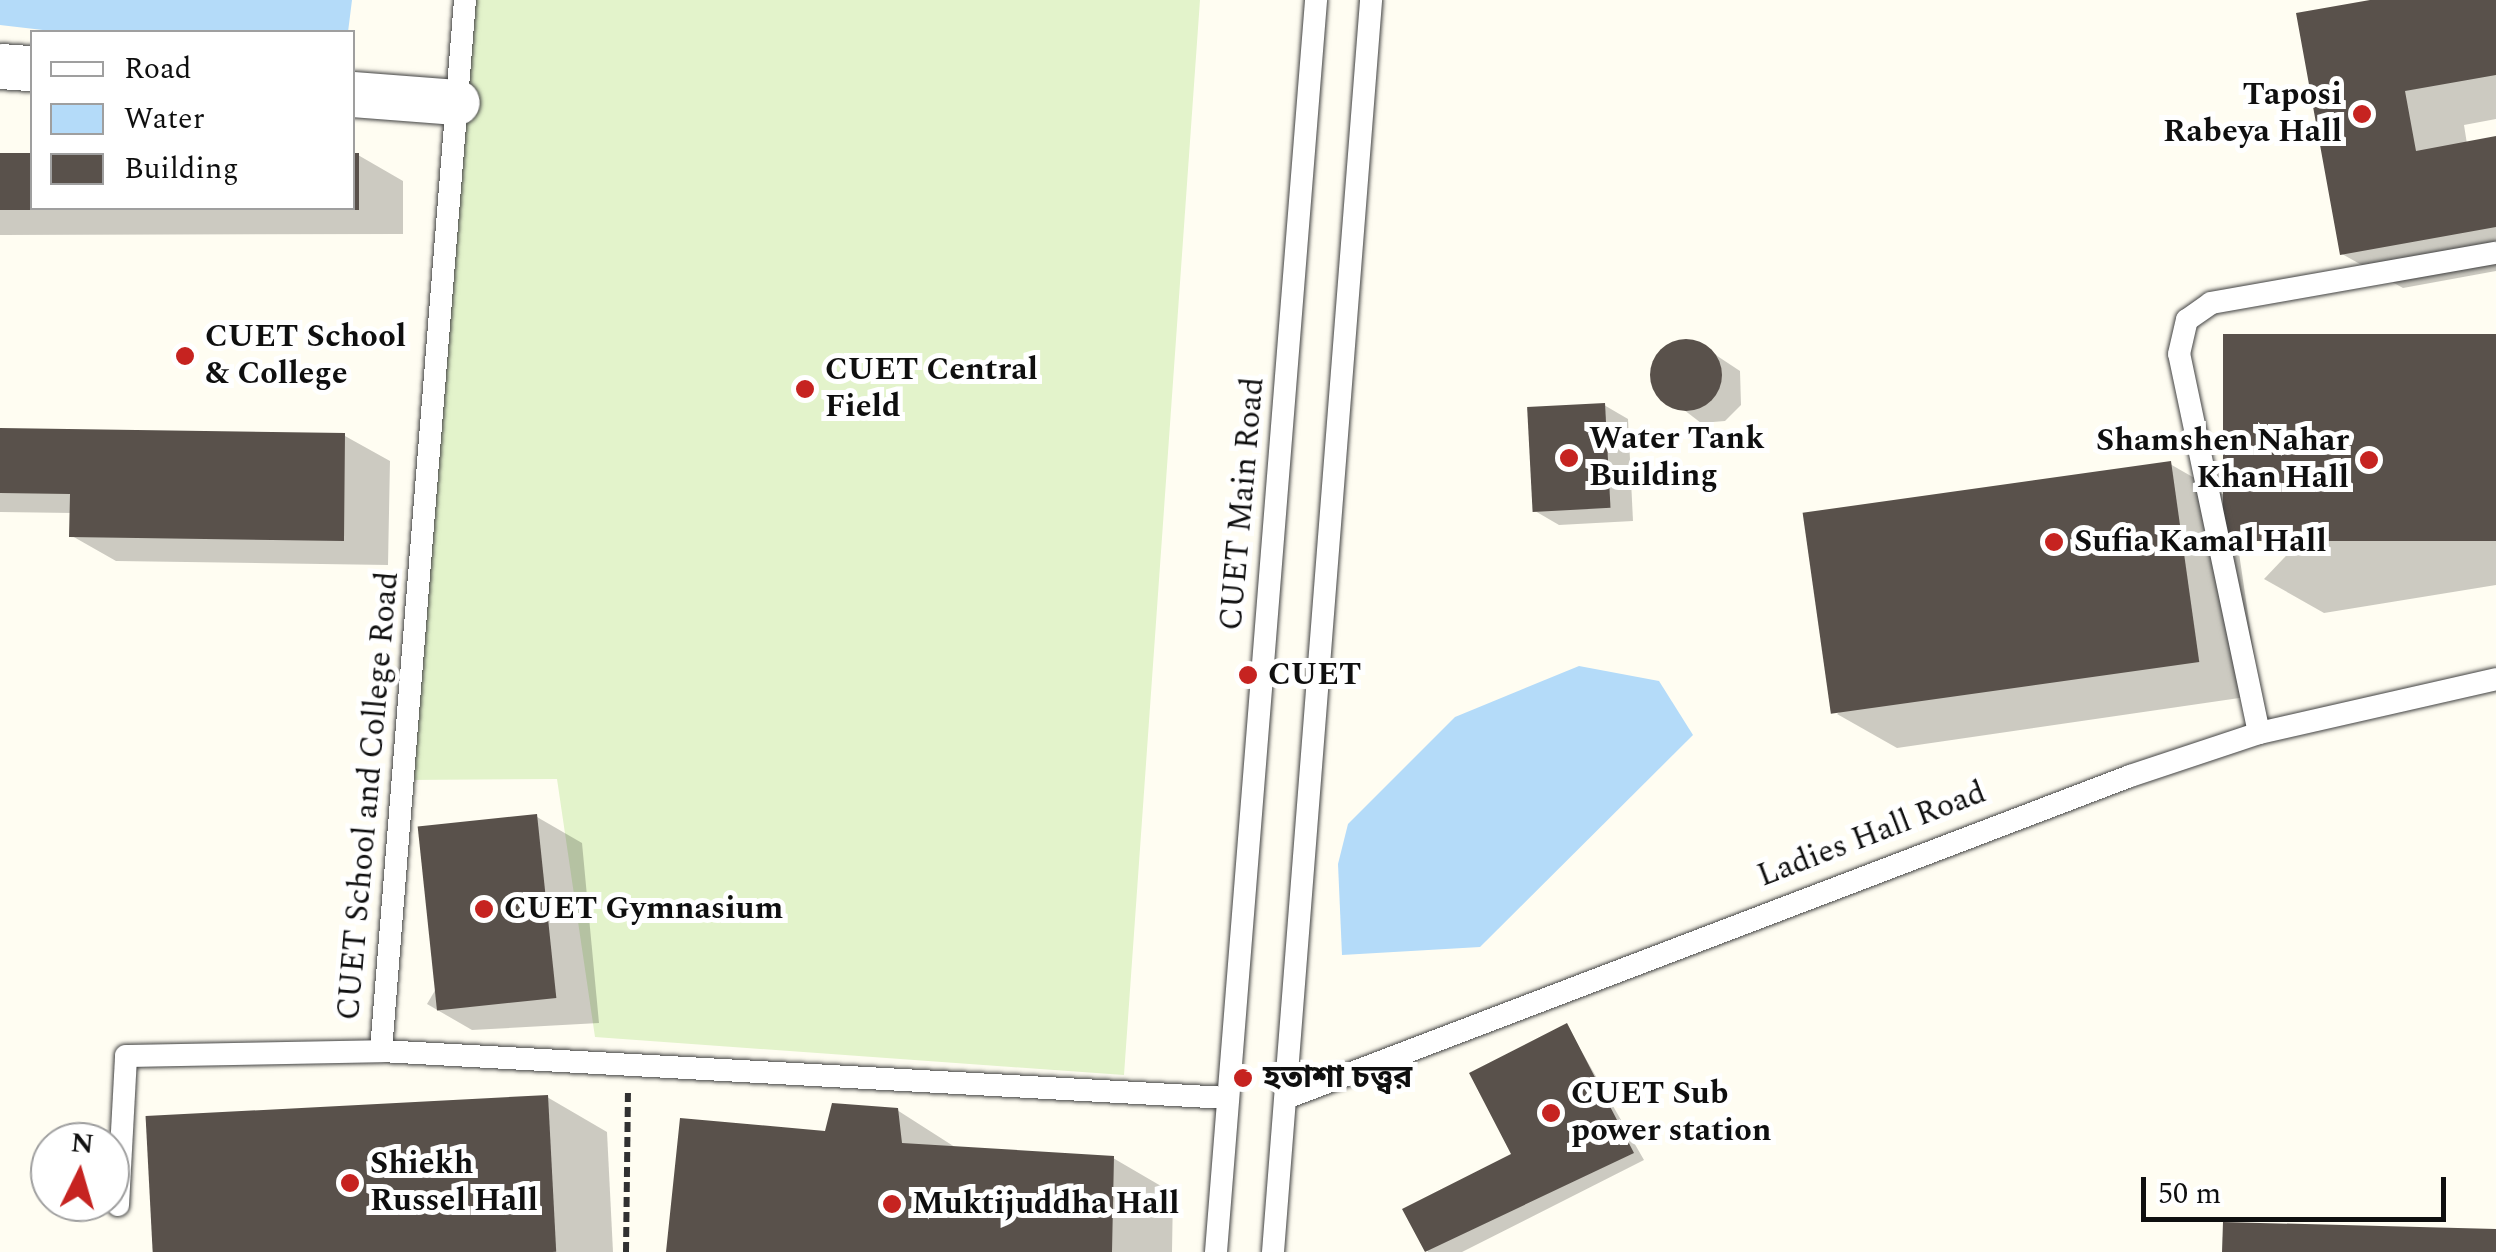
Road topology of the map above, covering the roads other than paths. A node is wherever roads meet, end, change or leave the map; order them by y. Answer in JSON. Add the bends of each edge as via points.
{"nodes":[{"id":1,"x":466,"y":0,"type":"edge"},
{"id":2,"x":1316,"y":0,"type":"edge"},
{"id":3,"x":1371,"y":0,"type":"edge"},
{"id":4,"x":0,"y":66,"type":"edge"},
{"id":5,"x":30,"y":68,"type":"edge"},
{"id":6,"x":355,"y":94,"type":"edge"},
{"id":7,"x":457,"y":102,"type":"junction"},
{"id":8,"x":2496,"y":253,"type":"edge"},
{"id":9,"x":2496,"y":679,"type":"edge"},
{"id":10,"x":2260,"y":733,"type":"junction"},
{"id":11,"x":381,"y":1051,"type":"junction"},
{"id":12,"x":1228,"y":1098,"type":"junction"},
{"id":13,"x":1286,"y":1098,"type":"junction"},
{"id":14,"x":122,"y":1122,"type":"edge"},
{"id":15,"x":1216,"y":1252,"type":"edge"},
{"id":16,"x":1274,"y":1252,"type":"edge"}],
"edges":[{"from":1,"to":7,"type":"lane","name":"CUET School and College Road"},
{"from":2,"to":12,"type":"lane","name":"CUET Main Road"},
{"from":3,"to":13,"type":"lane"},
{"from":4,"to":5,"type":"street"},
{"from":6,"to":7,"type":"street"},
{"from":7,"to":11,"type":"lane","name":"CUET School and College Road"},
{"from":8,"to":10,"type":"lane","via":[[2211,304],[2187,320],[2179,354]]},
{"from":9,"to":10,"type":"lane","name":"Ladies Hall Road"},
{"from":10,"to":13,"type":"lane","name":"Ladies Hall Road","via":[[1880,865]]},
{"from":11,"to":12,"type":"lane","name":"CUET School and College Road","via":[[628,1070]]},
{"from":11,"to":14,"type":"lane","via":[[126,1056]]},
{"from":12,"to":15,"type":"lane","name":"CUET Main Road"},
{"from":13,"to":16,"type":"lane"}]}
